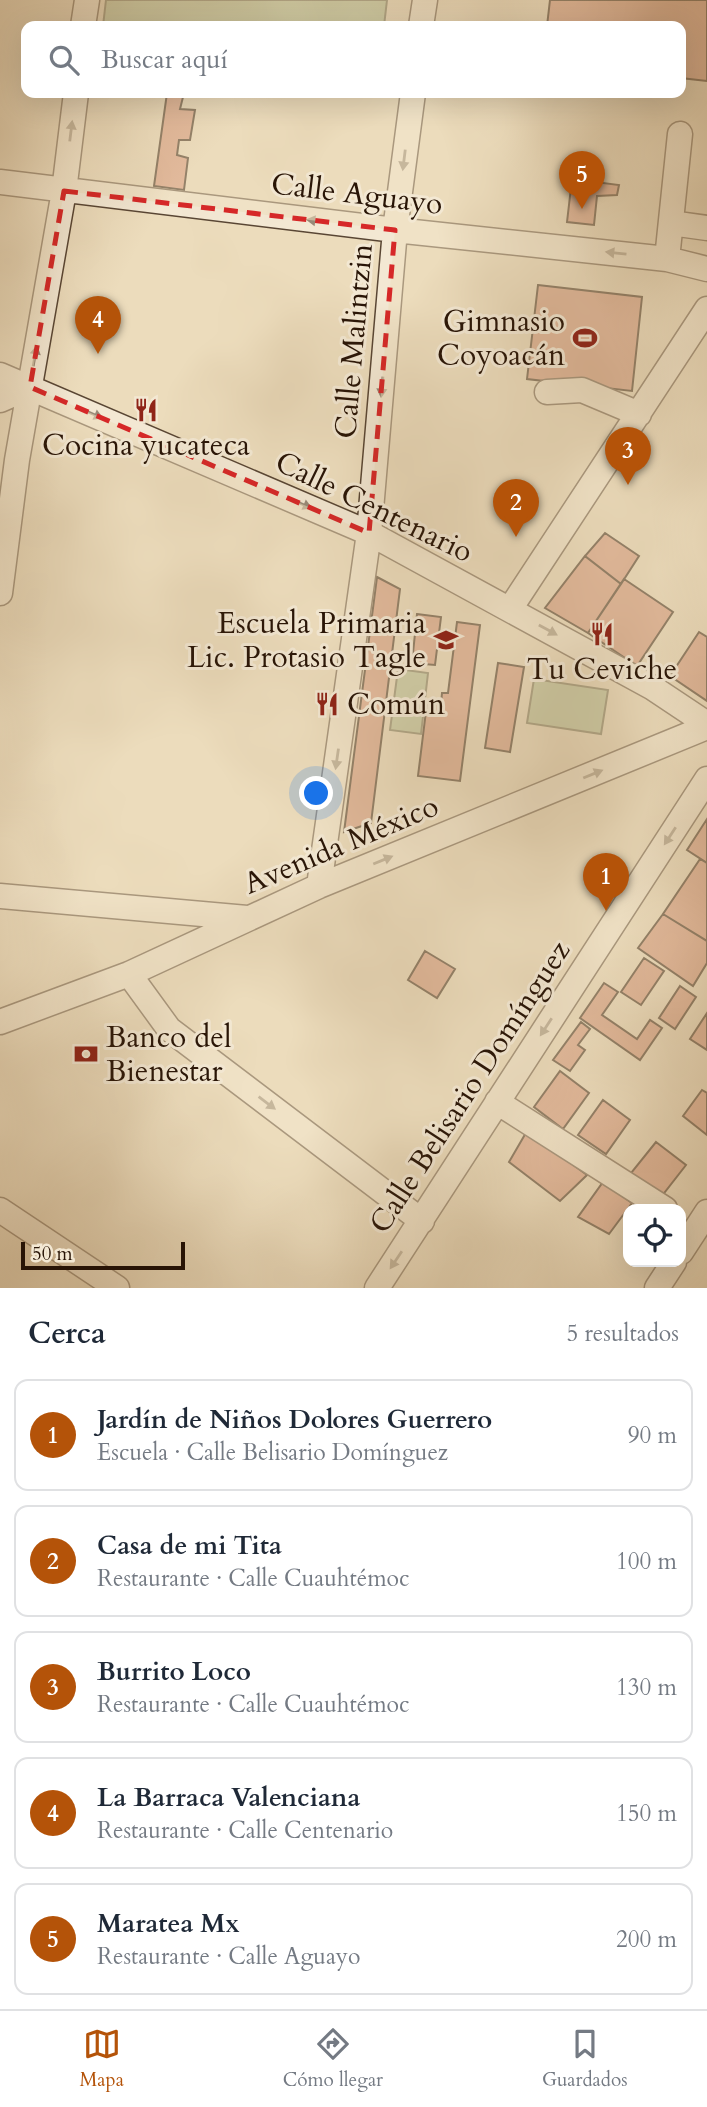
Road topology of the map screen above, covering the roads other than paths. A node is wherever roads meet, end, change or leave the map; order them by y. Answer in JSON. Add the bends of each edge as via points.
{"nodes":[{"id":1,"x":87,"y":0,"type":"edge"},
{"id":2,"x":425,"y":0,"type":"edge"},
{"id":3,"x":84,"y":21,"type":"edge"},
{"id":4,"x":422,"y":21,"type":"edge"},
{"id":5,"x":74,"y":98,"type":"edge"},
{"id":6,"x":412,"y":98,"type":"edge"},
{"id":7,"x":680,"y":134,"type":"dead end"},
{"id":8,"x":0,"y":182,"type":"edge"},
{"id":9,"x":64,"y":191,"type":"junction"},
{"id":10,"x":671,"y":223,"type":"junction"},
{"id":11,"x":707,"y":228,"type":"edge"},
{"id":12,"x":395,"y":230,"type":"junction"},
{"id":13,"x":667,"y":259,"type":"junction"},
{"id":14,"x":707,"y":269,"type":"edge"},
{"id":15,"x":707,"y":309,"type":"edge"},
{"id":16,"x":0,"y":375,"type":"edge"},
{"id":17,"x":30,"y":387,"type":"junction"},
{"id":18,"x":547,"y":392,"type":"dead end"},
{"id":19,"x":0,"y":401,"type":"edge"},
{"id":20,"x":639,"y":414,"type":"junction"},
{"id":21,"x":369,"y":533,"type":"junction"},
{"id":22,"x":0,"y":593,"type":"edge"},
{"id":23,"x":509,"y":609,"type":"junction"},
{"id":24,"x":707,"y":726,"type":"edge"},
{"id":25,"x":707,"y":779,"type":"edge"},
{"id":26,"x":319,"y":886,"type":"junction"},
{"id":27,"x":0,"y":896,"type":"edge"},
{"id":28,"x":248,"y":918,"type":"junction"},
{"id":29,"x":129,"y":974,"type":"junction"},
{"id":30,"x":0,"y":1022,"type":"edge"},
{"id":31,"x":497,"y":1102,"type":"junction"},
{"id":32,"x":657,"y":1204,"type":"edge"},
{"id":33,"x":0,"y":1210,"type":"edge"},
{"id":34,"x":694,"y":1220,"type":"edge"},
{"id":35,"x":422,"y":1221,"type":"junction"},
{"id":36,"x":686,"y":1240,"type":"edge"},
{"id":37,"x":671,"y":1267,"type":"edge"},
{"id":38,"x":117,"y":1288,"type":"edge"},
{"id":39,"x":377,"y":1288,"type":"edge"},
{"id":40,"x":657,"y":1288,"type":"edge"}],
"edges":[{"from":1,"to":3,"type":"street"},
{"from":2,"to":4,"type":"street"},
{"from":9,"to":5,"type":"street","one_way":true},
{"from":6,"to":12,"type":"street","name":"Calle Malintzin","one_way":true},
{"from":7,"to":10,"type":"street"},
{"from":8,"to":9,"type":"street","name":"Calle Aguayo"},
{"from":12,"to":9,"type":"street","name":"Calle Aguayo","one_way":true},
{"from":17,"to":9,"type":"street","one_way":true},
{"from":10,"to":11,"type":"street"},
{"from":10,"to":13,"type":"street"},
{"from":13,"to":12,"type":"street","name":"Calle Aguayo","one_way":true},
{"from":12,"to":21,"type":"street","name":"Calle Malintzin","one_way":true},
{"from":13,"to":14,"type":"street","name":"Calle Aguayo"},
{"from":15,"to":20,"type":"street"},
{"from":16,"to":17,"type":"street","name":"Calle Centenario"},
{"from":17,"to":19,"type":"street"},
{"from":17,"to":21,"type":"street","name":"Calle Centenario","one_way":true},
{"from":17,"to":22,"type":"street"},
{"from":18,"to":20,"type":"street","via":[[582,390]]},
{"from":20,"to":23,"type":"street"},
{"from":21,"to":23,"type":"street","name":"Calle Centenario"},
{"from":21,"to":26,"type":"street","name":"Calle Malintzin","one_way":true},
{"from":23,"to":24,"type":"street","name":"Calle Centenario","one_way":true,"via":[[653,688]]},
{"from":26,"to":24,"type":"street","name":"Avenida México","one_way":true},
{"from":25,"to":31,"type":"street","name":"Calle Belisario Domínguez","one_way":true},
{"from":26,"to":28,"type":"street","name":"Avenida México"},
{"from":27,"to":28,"type":"street"},
{"from":28,"to":29,"type":"street","name":"Avenida México"},
{"from":29,"to":30,"type":"street","name":"Avenida México"},
{"from":29,"to":35,"type":"street","one_way":true,"via":[[169,1029]]},
{"from":31,"to":32,"type":"street"},
{"from":31,"to":35,"type":"street","name":"Calle Belisario Domínguez"},
{"from":33,"to":38,"type":"street"},
{"from":34,"to":36,"type":"street"},
{"from":35,"to":39,"type":"street","name":"Calle Belisario Domínguez","one_way":true},
{"from":37,"to":40,"type":"street"}]}
